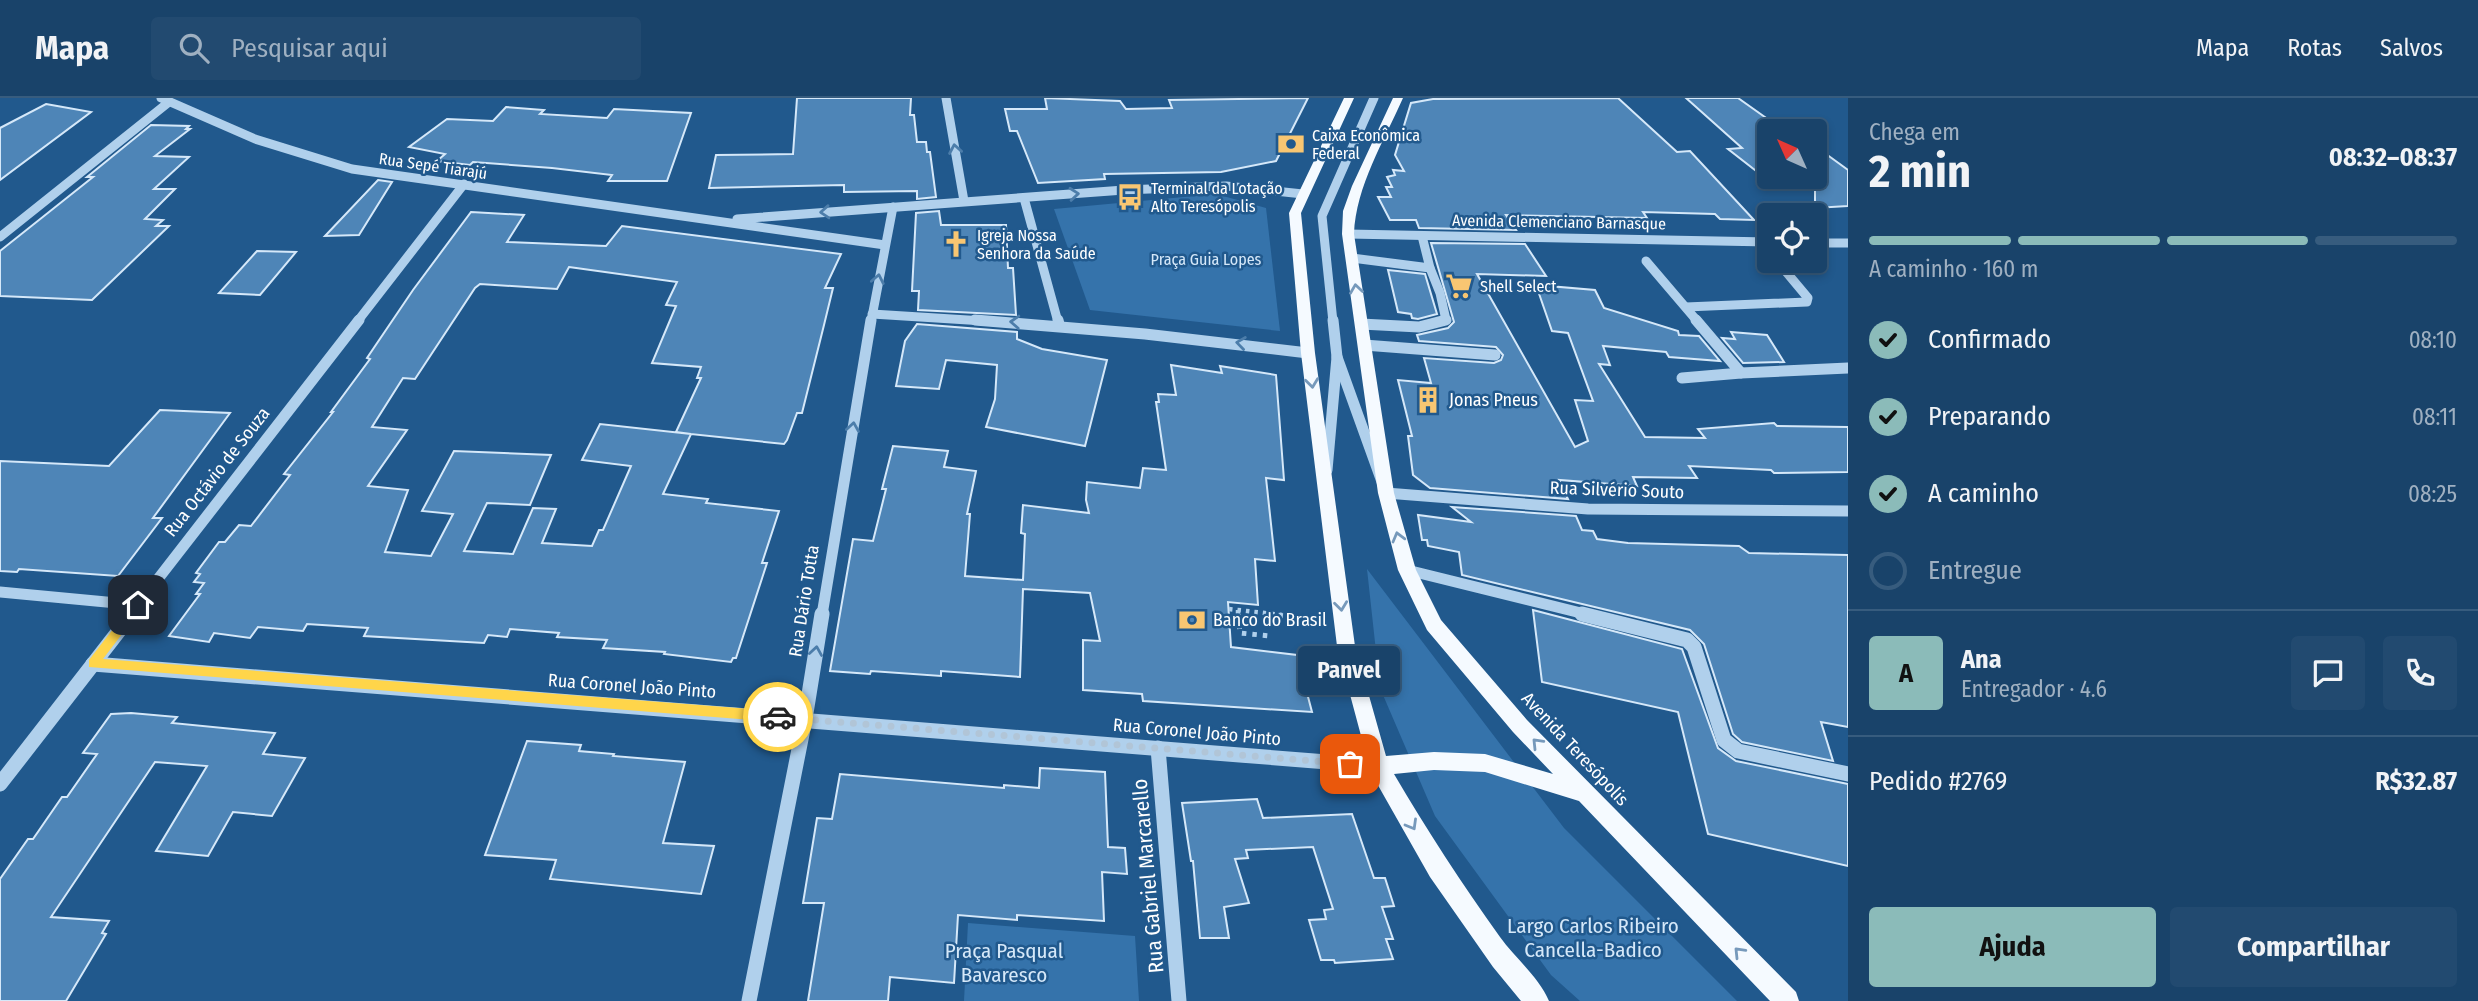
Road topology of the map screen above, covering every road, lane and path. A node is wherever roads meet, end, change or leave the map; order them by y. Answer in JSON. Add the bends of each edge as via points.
{"nodes":[{"id":1,"x":946,"y":98,"type":"edge"},
{"id":2,"x":1349,"y":98,"type":"edge"},
{"id":3,"x":1374,"y":98,"type":"edge"},
{"id":4,"x":1398,"y":98,"type":"edge"},
{"id":5,"x":165,"y":100,"type":"edge"},
{"id":6,"x":464,"y":184,"type":"junction"},
{"id":7,"x":1303,"y":194,"type":"junction"},
{"id":8,"x":1024,"y":198,"type":"junction"},
{"id":9,"x":964,"y":201,"type":"junction"},
{"id":10,"x":893,"y":207,"type":"junction"},
{"id":11,"x":712,"y":220,"type":"junction"},
{"id":12,"x":1348,"y":234,"type":"junction"},
{"id":13,"x":1422,"y":236,"type":"junction"},
{"id":14,"x":0,"y":237,"type":"edge"},
{"id":15,"x":1757,"y":242,"type":"edge"},
{"id":16,"x":1827,"y":243,"type":"edge"},
{"id":17,"x":1848,"y":243,"type":"edge"},
{"id":18,"x":885,"y":245,"type":"junction"},
{"id":19,"x":1352,"y":258,"type":"junction"},
{"id":20,"x":1646,"y":261,"type":"dead end"},
{"id":21,"x":1430,"y":268,"type":"junction"},
{"id":22,"x":1787,"y":273,"type":"edge"},
{"id":23,"x":1686,"y":307,"type":"junction"},
{"id":24,"x":872,"y":314,"type":"junction"},
{"id":25,"x":1059,"y":324,"type":"junction"},
{"id":26,"x":1361,"y":324,"type":"junction"},
{"id":27,"x":1364,"y":345,"type":"junction"},
{"id":28,"x":1308,"y":354,"type":"junction"},
{"id":29,"x":1495,"y":355,"type":"dead end"},
{"id":30,"x":1337,"y":357,"type":"junction"},
{"id":31,"x":1848,"y":368,"type":"edge"},
{"id":32,"x":1741,"y":373,"type":"junction"},
{"id":33,"x":1682,"y":378,"type":"dead end"},
{"id":34,"x":1325,"y":490,"type":"junction"},
{"id":35,"x":1386,"y":493,"type":"junction"},
{"id":36,"x":1848,"y":511,"type":"edge"},
{"id":37,"x":1407,"y":570,"type":"junction"},
{"id":38,"x":0,"y":592,"type":"edge"},
{"id":39,"x":138,"y":605,"type":"junction"},
{"id":40,"x":1229,"y":609,"type":"dead end"},
{"id":41,"x":1238,"y":610,"type":"junction"},
{"id":42,"x":1343,"y":622,"type":"junction"},
{"id":43,"x":1271,"y":636,"type":"dead end"},
{"id":44,"x":93,"y":664,"type":"junction"},
{"id":45,"x":805,"y":719,"type":"junction"},
{"id":46,"x":1158,"y":748,"type":"junction"},
{"id":47,"x":1378,"y":766,"type":"junction"},
{"id":48,"x":1848,"y":774,"type":"edge"},
{"id":49,"x":0,"y":784,"type":"edge"},
{"id":50,"x":1584,"y":793,"type":"junction"},
{"id":51,"x":749,"y":1001,"type":"edge"},
{"id":52,"x":1179,"y":1001,"type":"edge"},
{"id":53,"x":1537,"y":1001,"type":"edge"},
{"id":54,"x":1787,"y":1001,"type":"edge"}],
"edges":[{"from":9,"to":1,"type":"street","one_way":true},
{"from":2,"to":7,"type":"main road"},
{"from":3,"to":30,"type":"street","via":[[1322,216]]},
{"from":4,"to":12,"type":"main road","name":"Avenida Teresópolis","via":[[1358,186],[1349,211]]},
{"from":5,"to":6,"type":"street","name":"Rua Sepé Tiarajú","via":[[255,139],[352,169]]},
{"from":5,"to":14,"type":"street"},
{"from":6,"to":11,"type":"street","name":"Rua Sepé Tiarajú"},
{"from":6,"to":39,"type":"street","name":"Rua Octávio de Souza"},
{"from":8,"to":7,"type":"street","one_way":true,"via":[[1226,186]]},
{"from":7,"to":28,"type":"main road","via":[[1295,213]]},
{"from":8,"to":9,"type":"street","name":"Rua Sepé Tiarajú"},
{"from":8,"to":25,"type":"street"},
{"from":9,"to":10,"type":"street","name":"Rua Sepé Tiarajú"},
{"from":10,"to":11,"type":"street","name":"Rua Sepé Tiarajú","one_way":true},
{"from":10,"to":18,"type":"street","name":"Rua Dário Totta"},
{"from":11,"to":18,"type":"street","name":"Rua Sepé Tiarajú"},
{"from":12,"to":13,"type":"street","name":"Avenida Clemenciano Barnasque"},
{"from":12,"to":19,"type":"main road","name":"Avenida Teresópolis"},
{"from":13,"to":15,"type":"street","name":"Avenida Clemenciano Barnasque"},
{"from":13,"to":21,"type":"street"},
{"from":16,"to":17,"type":"street"},
{"from":24,"to":18,"type":"street","name":"Rua Dário Totta","one_way":true},
{"from":19,"to":21,"type":"street"},
{"from":26,"to":19,"type":"main road","name":"Avenida Teresópolis","one_way":true},
{"from":20,"to":23,"type":"street"},
{"from":21,"to":26,"type":"street","via":[[1446,320],[1419,327]]},
{"from":22,"to":23,"type":"street","via":[[1807,302]]},
{"from":23,"to":32,"type":"street"},
{"from":25,"to":24,"type":"street","one_way":true},
{"from":45,"to":24,"type":"street","name":"Rua Dário Totta","one_way":true},
{"from":28,"to":25,"type":"street","one_way":true},
{"from":26,"to":27,"type":"main road","name":"Avenida Teresópolis"},
{"from":27,"to":29,"type":"street"},
{"from":27,"to":35,"type":"main road","name":"Avenida Teresópolis"},
{"from":28,"to":34,"type":"main road","one_way":true},
{"from":30,"to":34,"type":"street"},
{"from":30,"to":35,"type":"street","name":"Avenida Teresópolis"},
{"from":31,"to":32,"type":"street"},
{"from":32,"to":33,"type":"street"},
{"from":34,"to":42,"type":"main road","one_way":true},
{"from":35,"to":36,"type":"street","name":"Rua Silvério Souto","via":[[1588,509]]},
{"from":37,"to":35,"type":"main road","name":"Avenida Teresópolis","one_way":true},
{"from":37,"to":48,"type":"street","via":[[1687,640],[1694,647],[1724,740],[1738,751]]},
{"from":50,"to":37,"type":"main road","name":"Avenida Teresópolis","one_way":true,"via":[[1434,625]]},
{"from":38,"to":39,"type":"street"},
{"from":39,"to":44,"type":"street","name":"Rua Octávio de Souza"},
{"from":40,"to":41,"type":"path"},
{"from":41,"to":42,"type":"path"},
{"from":41,"to":43,"type":"path","via":[[1240,633]]},
{"from":42,"to":47,"type":"main road"},
{"from":44,"to":45,"type":"street","name":"Rua Coronel João Pinto"},
{"from":44,"to":49,"type":"street","name":"Rua Octávio de Souza"},
{"from":45,"to":46,"type":"street","name":"Rua Coronel João Pinto"},
{"from":45,"to":51,"type":"street","name":"Rua Dário Totta"},
{"from":46,"to":47,"type":"street","name":"Rua Coronel João Pinto"},
{"from":46,"to":52,"type":"street","name":"Rua Gabriel Marcarello"},
{"from":47,"to":50,"type":"main road","via":[[1485,763]]},
{"from":47,"to":53,"type":"main road","one_way":true,"via":[[1438,869],[1501,959]]},
{"from":54,"to":50,"type":"main road","name":"Avenida Teresópolis","one_way":true}]}
